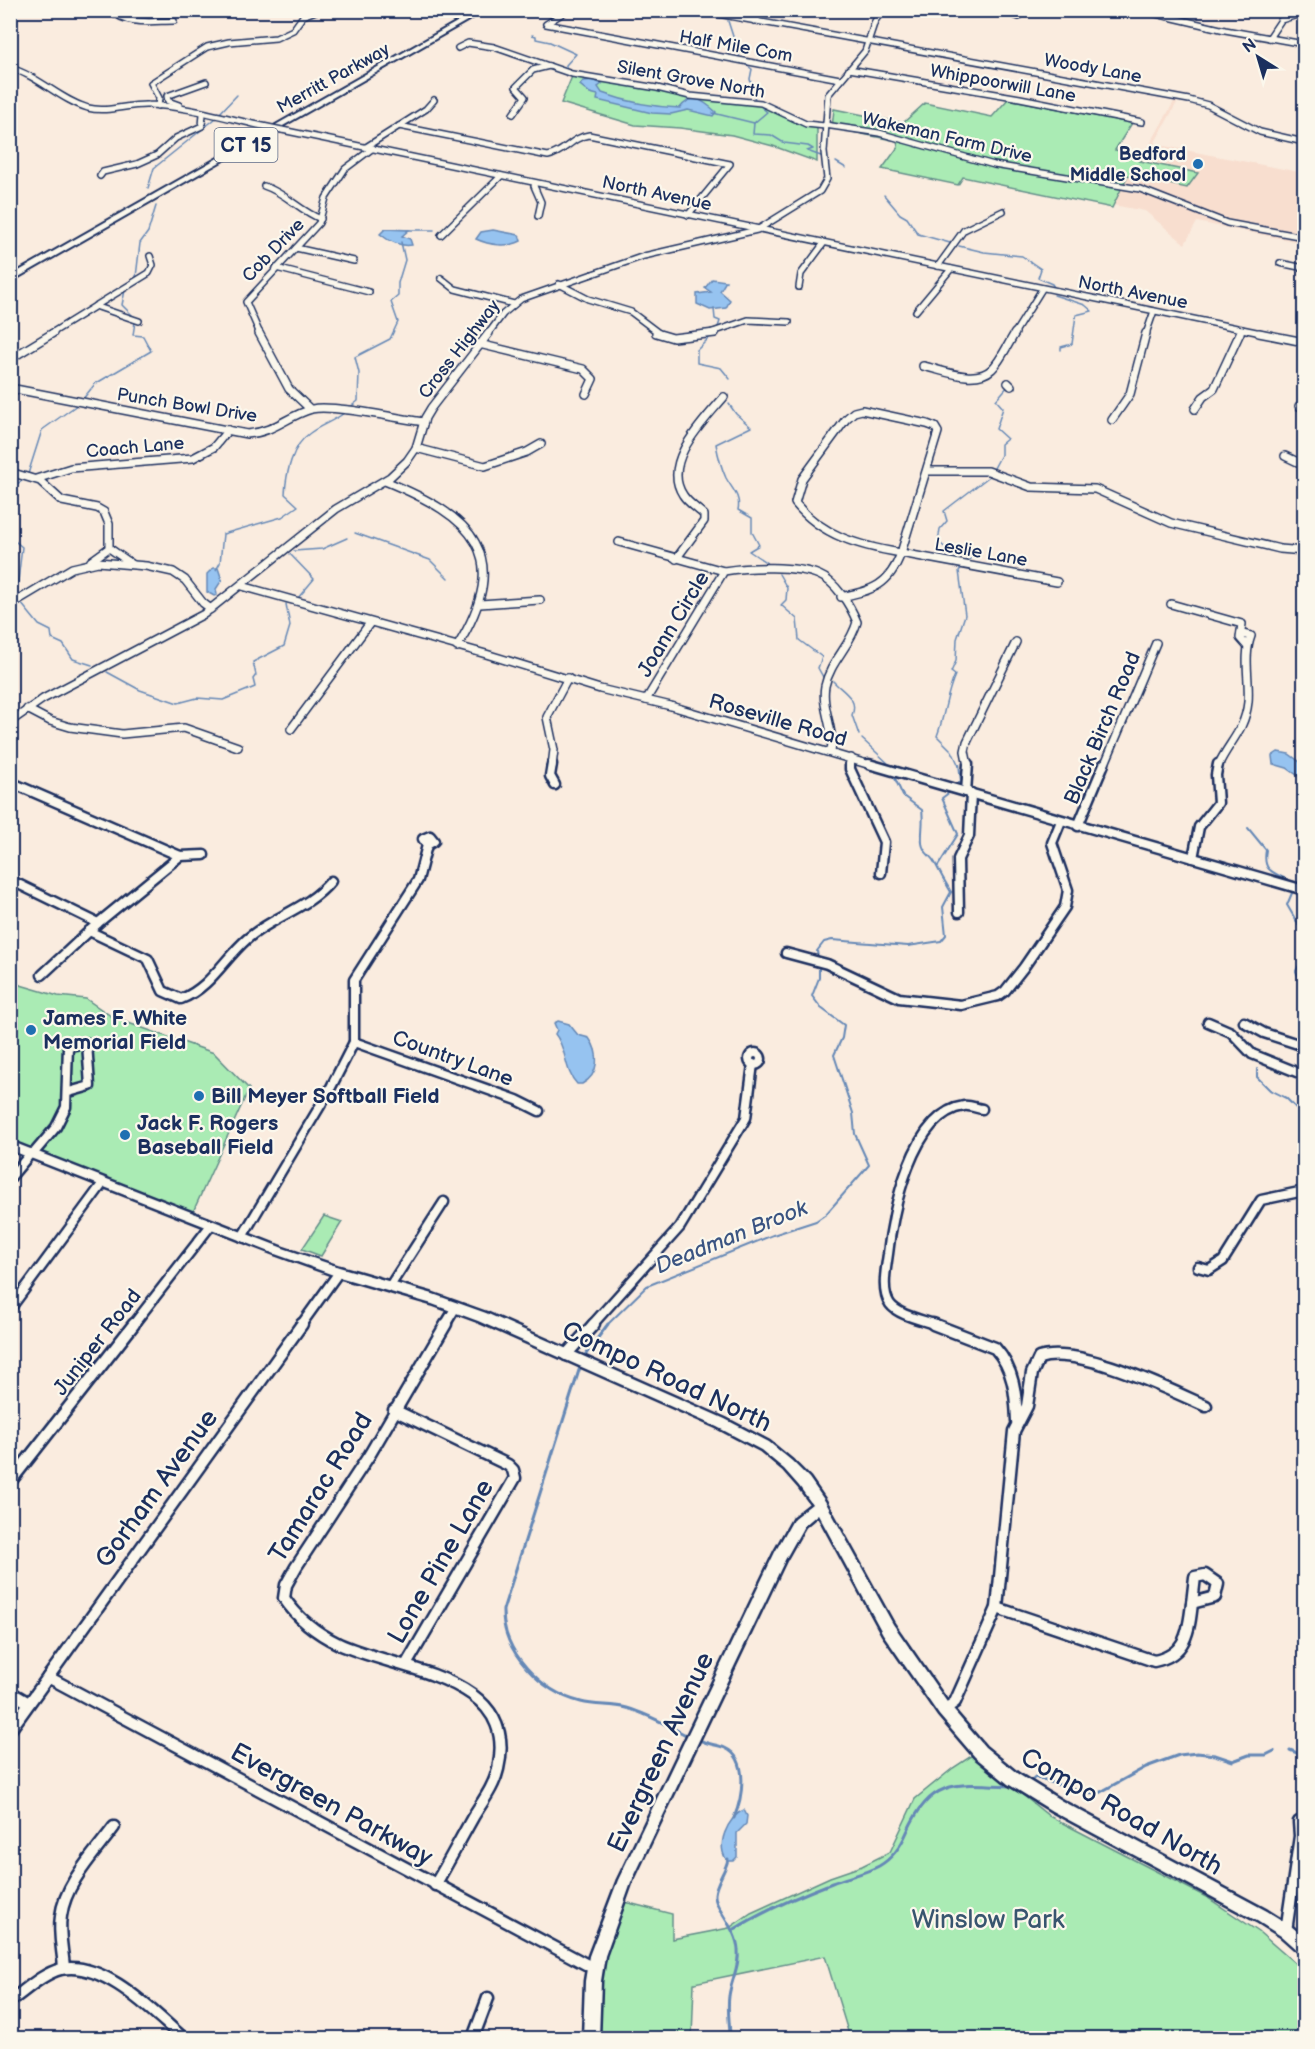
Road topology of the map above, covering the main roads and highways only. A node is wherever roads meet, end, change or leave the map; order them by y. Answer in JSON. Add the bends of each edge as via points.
{"nodes":[{"id":1,"x":473,"y":10,"type":"edge"},
{"id":2,"x":483,"y":10,"type":"edge"},
{"id":3,"x":10,"y":273,"type":"edge"},
{"id":4,"x":10,"y":280,"type":"edge"},
{"id":5,"x":10,"y":1144,"type":"edge"},
{"id":6,"x":820,"y":1505,"type":"junction"},
{"id":7,"x":1305,"y":1947,"type":"edge"},
{"id":8,"x":591,"y":2038,"type":"edge"}],
"edges":[{"from":1,"to":3,"type":"highway","name":"Merritt Parkway","number":"CT 15"},
{"from":2,"to":4,"type":"highway","name":"Merritt Parkway","number":"CT 15"},
{"from":5,"to":6,"type":"main road","name":"Compo Road North","via":[[242,1237],[339,1272],[456,1307],[752,1438],[793,1469]]},
{"from":6,"to":7,"type":"main road","name":"Compo Road North","via":[[875,1608],[944,1710],[980,1752],[1030,1790],[1286,1931]]},
{"from":6,"to":8,"type":"main road","name":"Evergreen Avenue","via":[[799,1522],[771,1573],[625,1880],[597,1956]]}]}
